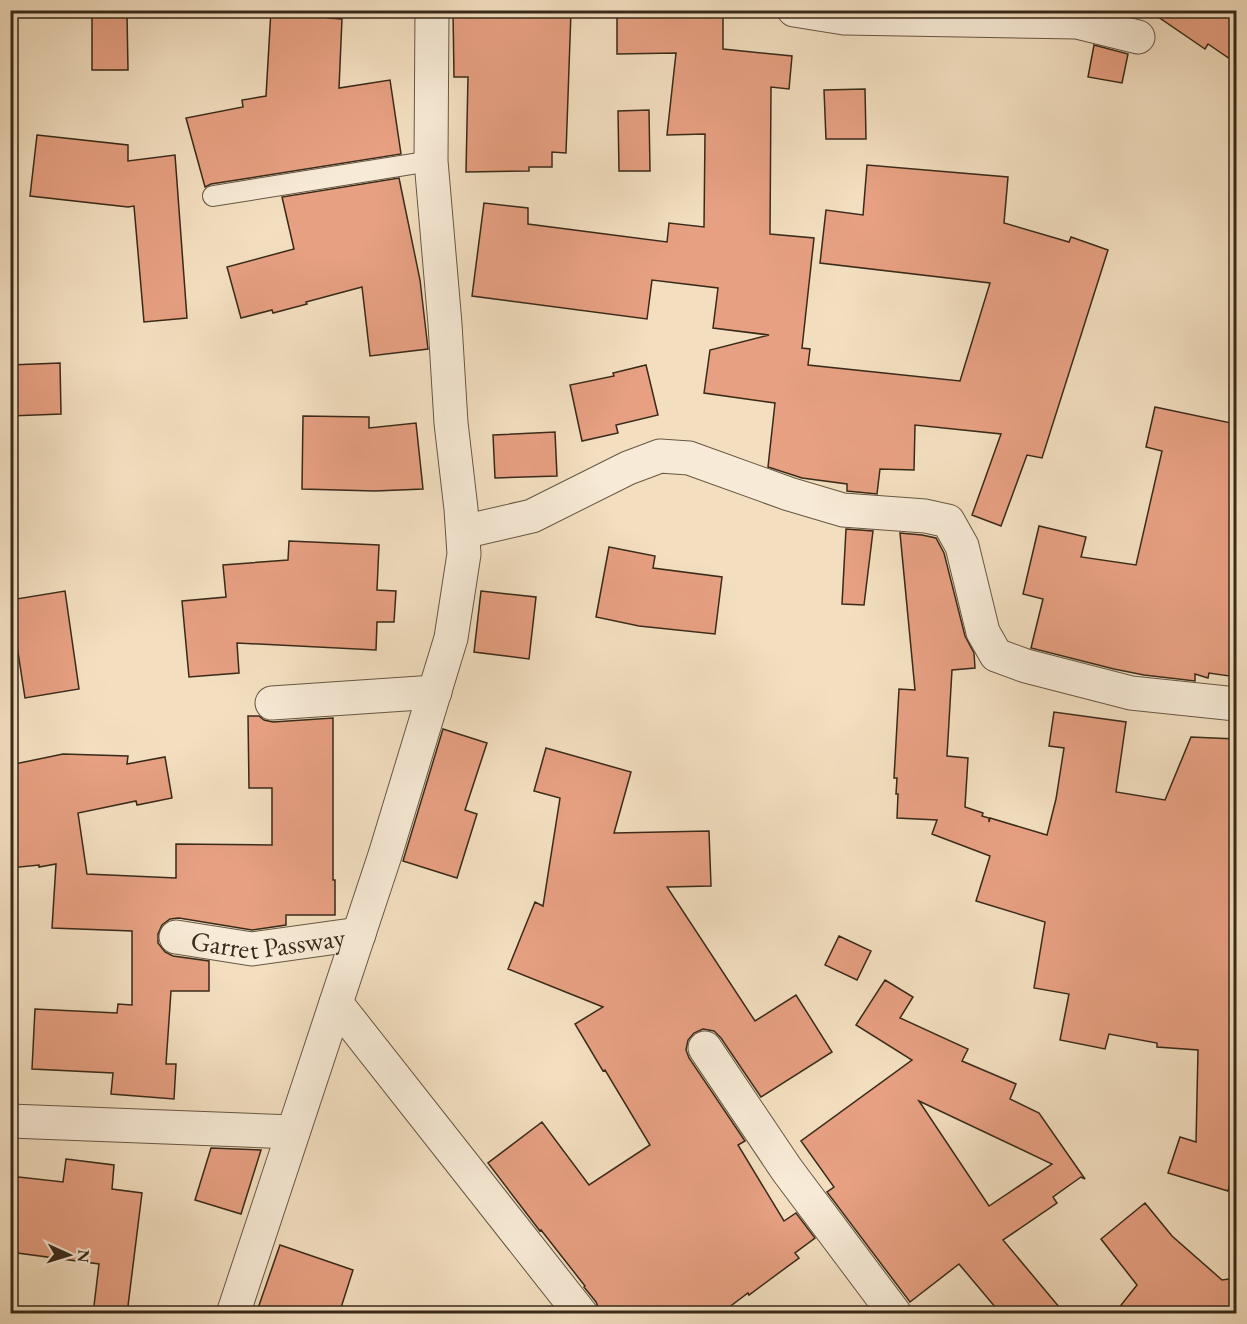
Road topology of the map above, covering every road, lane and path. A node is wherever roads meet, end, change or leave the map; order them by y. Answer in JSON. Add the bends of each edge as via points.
{"nodes":[{"id":1,"x":432,"y":10,"type":"edge"},
{"id":2,"x":794,"y":10,"type":"edge"},
{"id":3,"x":1138,"y":37,"type":"dead end"},
{"id":4,"x":431,"y":161,"type":"junction"},
{"id":5,"x":213,"y":196,"type":"dead end"},
{"id":6,"x":463,"y":532,"type":"junction"},
{"id":7,"x":435,"y":692,"type":"junction"},
{"id":8,"x":272,"y":703,"type":"dead end"},
{"id":9,"x":1236,"y":704,"type":"edge"},
{"id":10,"x":359,"y":934,"type":"junction"},
{"id":11,"x":176,"y":937,"type":"dead end"},
{"id":12,"x":336,"y":1003,"type":"junction"},
{"id":13,"x":705,"y":1048,"type":"dead end"},
{"id":14,"x":10,"y":1121,"type":"edge"},
{"id":15,"x":293,"y":1132,"type":"junction"},
{"id":16,"x":881,"y":1309,"type":"edge"},
{"id":17,"x":233,"y":1314,"type":"edge"},
{"id":18,"x":580,"y":1314,"type":"edge"}],
"edges":[{"from":1,"to":4,"type":"street"},
{"from":2,"to":3,"type":"street","via":[[844,18],[1077,22]]},
{"from":4,"to":5,"type":"lane"},
{"from":4,"to":6,"type":"street"},
{"from":6,"to":7,"type":"street","via":[[464,555],[451,639]]},
{"from":6,"to":9,"type":"street","via":[[532,516],[660,456],[688,458],[843,510],[948,521],[962,546],[983,632],[996,655],[1131,693]]},
{"from":7,"to":8,"type":"street"},
{"from":7,"to":10,"type":"street"},
{"from":10,"to":11,"type":"street","name":"Garret Passway","via":[[252,949]]},
{"from":10,"to":12,"type":"street"},
{"from":12,"to":15,"type":"street"},
{"from":12,"to":18,"type":"street"},
{"from":13,"to":16,"type":"street"},
{"from":14,"to":15,"type":"street"},
{"from":15,"to":17,"type":"street"}]}
